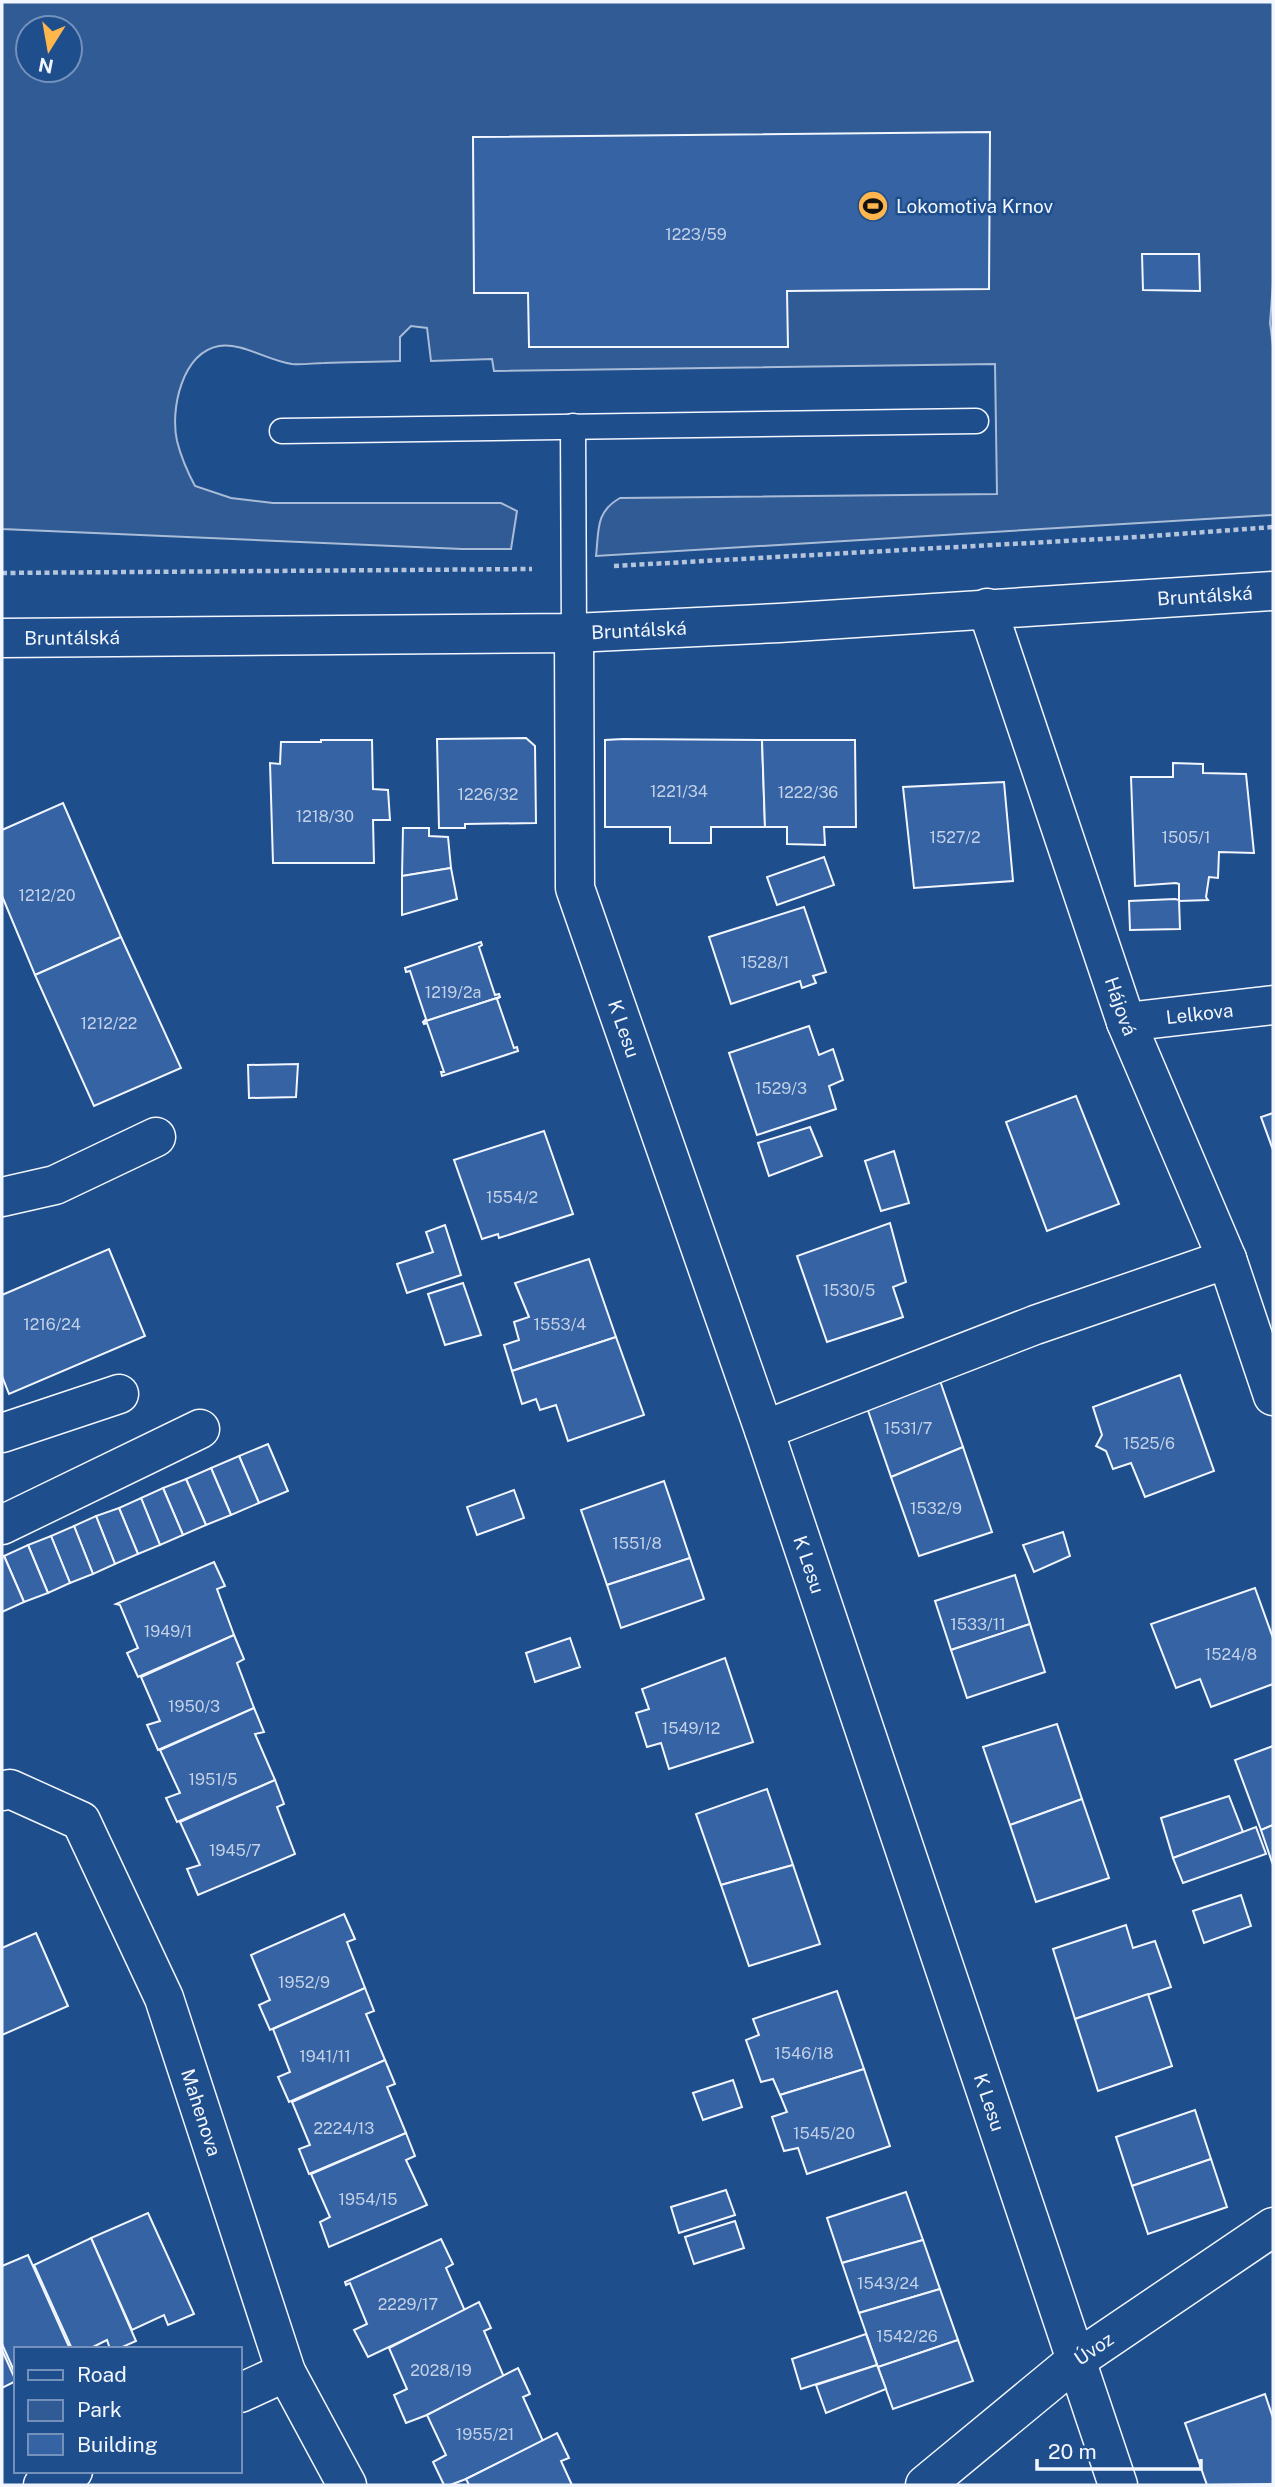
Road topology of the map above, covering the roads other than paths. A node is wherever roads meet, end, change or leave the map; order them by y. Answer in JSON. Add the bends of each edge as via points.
{"nodes":[{"id":1,"x":976,"y":421,"type":"dead end"},
{"id":2,"x":573,"y":426,"type":"junction"},
{"id":3,"x":282,"y":431,"type":"dead end"},
{"id":4,"x":1273,"y":591,"type":"edge"},
{"id":5,"x":987,"y":608,"type":"junction"},
{"id":6,"x":574,"y":633,"type":"junction"},
{"id":7,"x":2,"y":638,"type":"edge"},
{"id":8,"x":1273,"y":1005,"type":"edge"},
{"id":9,"x":1126,"y":1022,"type":"junction"},
{"id":10,"x":156,"y":1137,"type":"dead end"},
{"id":11,"x":2,"y":1197,"type":"edge"},
{"id":12,"x":1227,"y":1259,"type":"junction"},
{"id":13,"x":119,"y":1394,"type":"dead end"},
{"id":14,"x":1273,"y":1396,"type":"edge"},
{"id":15,"x":200,"y":1429,"type":"dead end"},
{"id":16,"x":764,"y":1430,"type":"junction"},
{"id":17,"x":2,"y":1433,"type":"edge"},
{"id":18,"x":2,"y":1525,"type":"edge"},
{"id":19,"x":2,"y":1791,"type":"edge"},
{"id":20,"x":1273,"y":2227,"type":"edge"},
{"id":21,"x":1076,"y":2361,"type":"junction"},
{"id":22,"x":286,"y":2372,"type":"junction"},
{"id":23,"x":242,"y":2392,"type":"edge"},
{"id":24,"x":69,"y":2473,"type":"edge"},
{"id":25,"x":43,"y":2485,"type":"edge"},
{"id":26,"x":347,"y":2485,"type":"edge"},
{"id":27,"x":925,"y":2485,"type":"edge"},
{"id":28,"x":1118,"y":2485,"type":"edge"}],
"edges":[{"from":1,"to":2,"type":"lane"},
{"from":2,"to":3,"type":"lane"},
{"from":2,"to":6,"type":"lane"},
{"from":4,"to":5,"type":"street","name":"Bruntálská"},
{"from":5,"to":6,"type":"street","name":"Bruntálská"},
{"from":5,"to":9,"type":"street","name":"Hájová"},
{"from":6,"to":7,"type":"street","name":"Bruntálská"},
{"from":6,"to":16,"type":"street","name":"K Lesu","via":[[575,888]]},
{"from":8,"to":9,"type":"street","name":"Lelkova"},
{"from":9,"to":12,"type":"street","name":"Hájová"},
{"from":10,"to":11,"type":"street","via":[[55,1185]]},
{"from":12,"to":14,"type":"street","name":"Hájová"},
{"from":12,"to":16,"type":"street","via":[[1035,1325]]},
{"from":13,"to":17,"type":"street"},
{"from":15,"to":18,"type":"street"},
{"from":16,"to":21,"type":"street","name":"K Lesu"},
{"from":19,"to":22,"type":"street","name":"Mahenova","via":[[10,1789],[80,1821],[164,1998]]},
{"from":20,"to":21,"type":"street","name":"Úvoz"},
{"from":21,"to":27,"type":"street","name":"Úvoz"},
{"from":21,"to":28,"type":"street","name":"K Lesu"},
{"from":22,"to":23,"type":"street"},
{"from":22,"to":26,"type":"street","name":"Mahenova"},
{"from":24,"to":25,"type":"street"}]}
